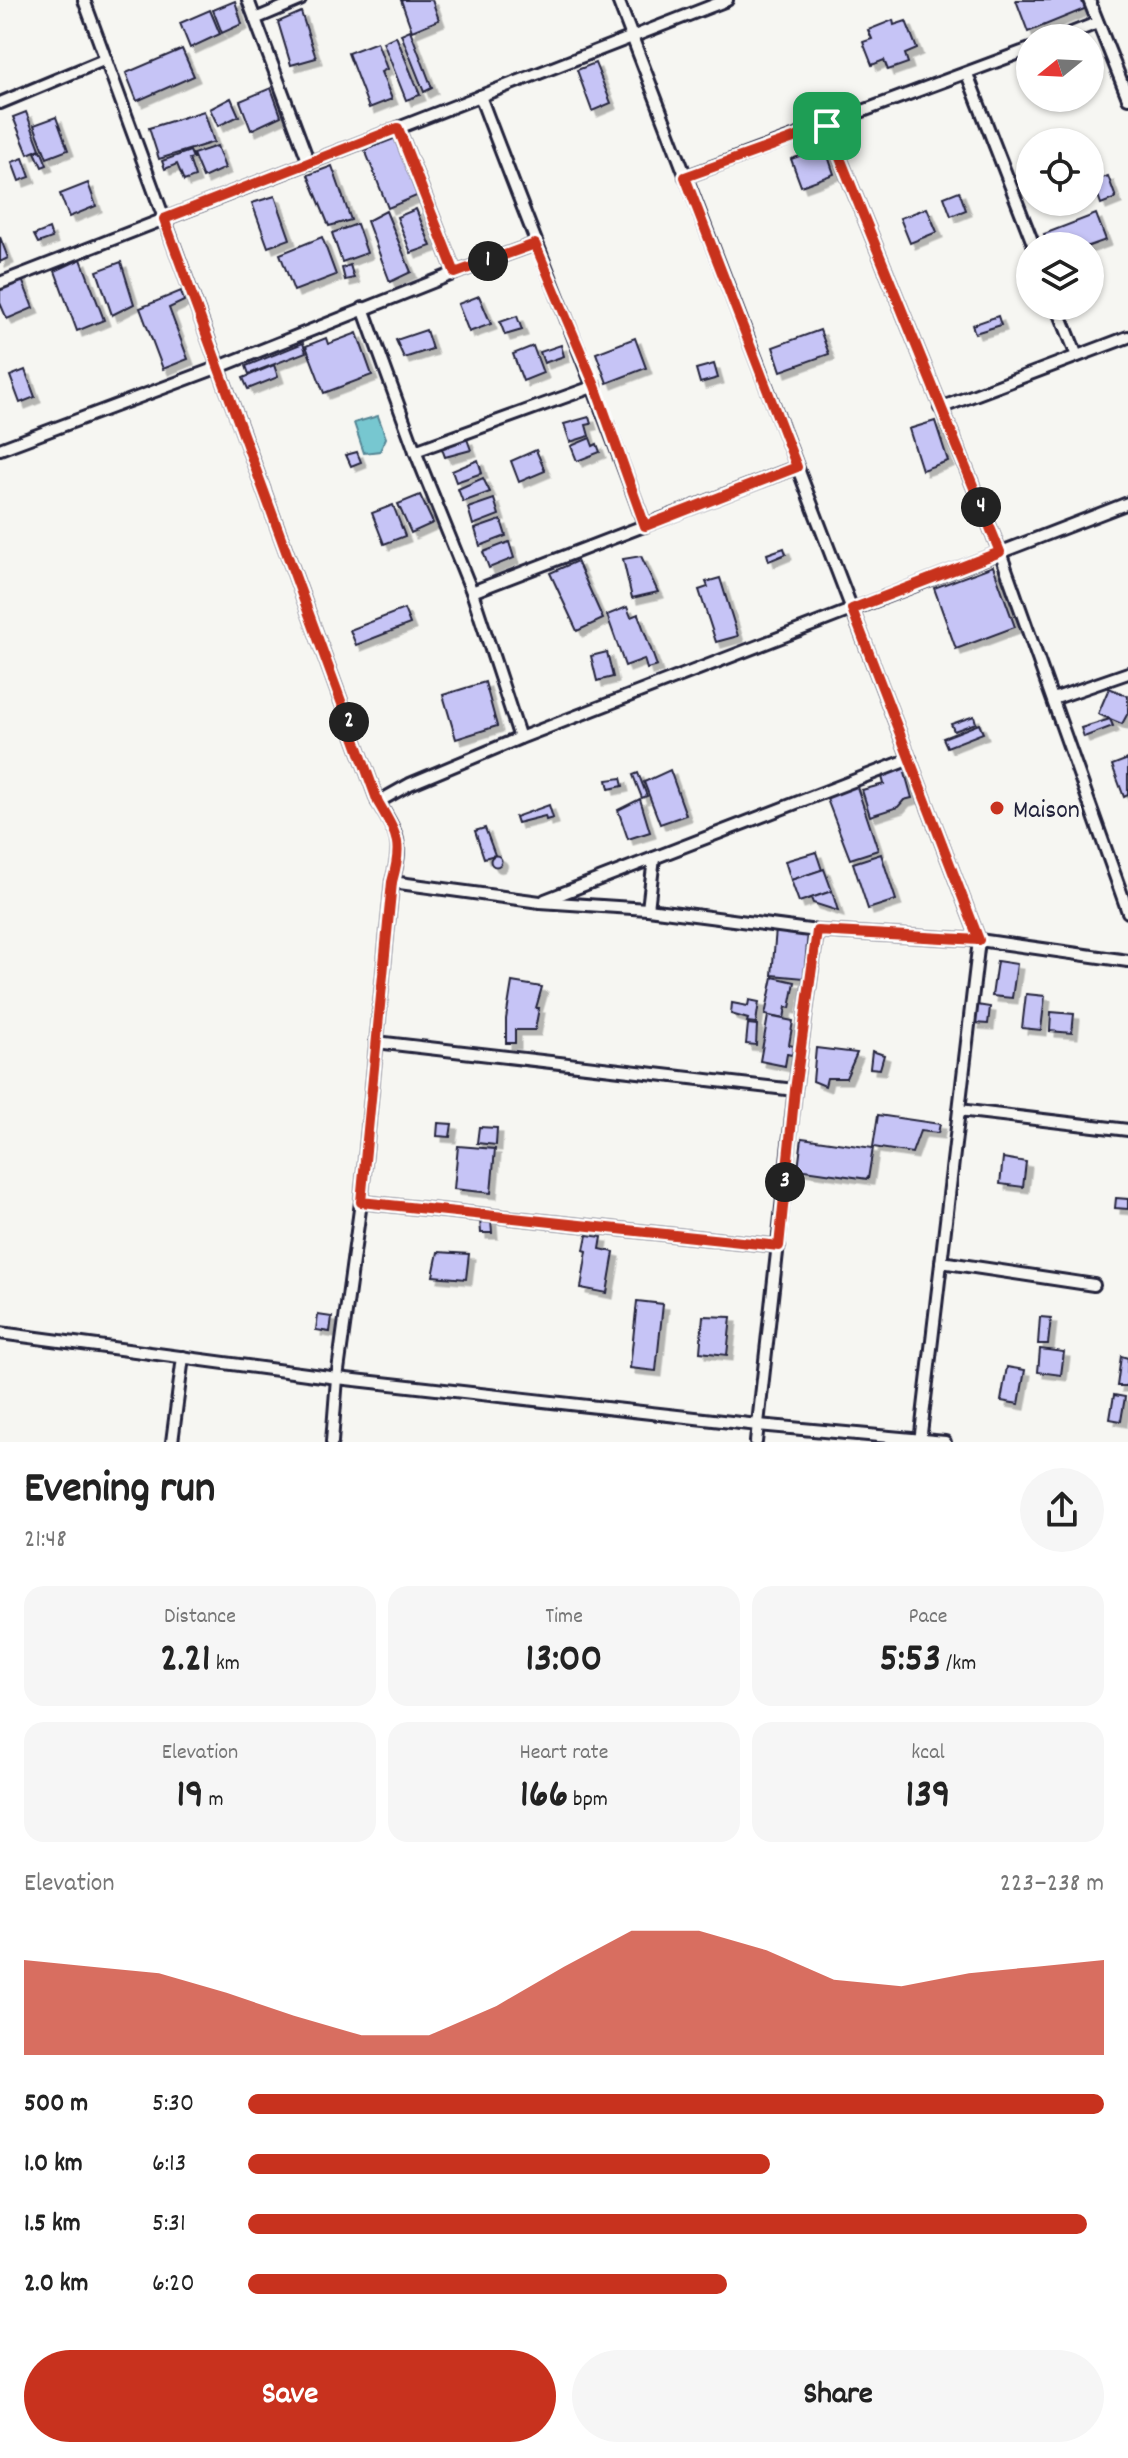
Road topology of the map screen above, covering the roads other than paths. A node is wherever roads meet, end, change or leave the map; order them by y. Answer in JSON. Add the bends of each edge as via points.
{"nodes":[{"id":1,"x":84,"y":0,"type":"edge"},
{"id":2,"x":248,"y":0,"type":"edge"},
{"id":3,"x":300,"y":0,"type":"edge"},
{"id":4,"x":618,"y":0,"type":"edge"},
{"id":5,"x":727,"y":0,"type":"edge"},
{"id":6,"x":1089,"y":0,"type":"edge"},
{"id":7,"x":255,"y":19,"type":"junction"},
{"id":8,"x":1097,"y":23,"type":"joint"},
{"id":9,"x":632,"y":37,"type":"junction"},
{"id":10,"x":1016,"y":55,"type":"edge"},
{"id":11,"x":106,"y":59,"type":"junction"},
{"id":12,"x":967,"y":74,"type":"junction"},
{"id":13,"x":480,"y":96,"type":"junction"},
{"id":14,"x":1128,"y":98,"type":"edge"},
{"id":15,"x":0,"y":103,"type":"edge"},
{"id":16,"x":827,"y":126,"type":"junction"},
{"id":17,"x":398,"y":128,"type":"junction"},
{"id":18,"x":309,"y":163,"type":"junction"},
{"id":19,"x":685,"y":177,"type":"junction"},
{"id":20,"x":164,"y":219,"type":"junction"},
{"id":21,"x":1029,"y":232,"type":"edge"},
{"id":22,"x":535,"y":244,"type":"junction"},
{"id":23,"x":455,"y":273,"type":"junction"},
{"id":24,"x":0,"y":283,"type":"edge"},
{"id":25,"x":363,"y":308,"type":"junction"},
{"id":26,"x":1063,"y":320,"type":"edge"},
{"id":27,"x":1128,"y":337,"type":"edge"},
{"id":28,"x":1077,"y":356,"type":"junction"},
{"id":29,"x":219,"y":367,"type":"junction"},
{"id":30,"x":595,"y":386,"type":"junction"},
{"id":31,"x":940,"y":408,"type":"junction"},
{"id":32,"x":0,"y":449,"type":"edge"},
{"id":33,"x":415,"y":451,"type":"junction"},
{"id":34,"x":797,"y":467,"type":"junction"},
{"id":35,"x":1128,"y":503,"type":"edge"},
{"id":36,"x":645,"y":526,"type":"junction"},
{"id":37,"x":1000,"y":552,"type":"junction"},
{"id":38,"x":472,"y":592,"type":"junction"},
{"id":39,"x":852,"y":609,"type":"junction"},
{"id":40,"x":1128,"y":673,"type":"edge"},
{"id":41,"x":1053,"y":699,"type":"junction"},
{"id":42,"x":520,"y":738,"type":"junction"},
{"id":43,"x":910,"y":759,"type":"junction"},
{"id":44,"x":378,"y":802,"type":"junction"},
{"id":45,"x":654,"y":858,"type":"junction"},
{"id":46,"x":392,"y":882,"type":"junction"},
{"id":47,"x":540,"y":902,"type":"junction"},
{"id":48,"x":648,"y":909,"type":"junction"},
{"id":49,"x":1128,"y":912,"type":"edge"},
{"id":50,"x":817,"y":931,"type":"junction"},
{"id":51,"x":979,"y":940,"type":"junction"},
{"id":52,"x":1128,"y":961,"type":"edge"},
{"id":53,"x":376,"y":1042,"type":"junction"},
{"id":54,"x":795,"y":1090,"type":"junction"},
{"id":55,"x":959,"y":1110,"type":"junction"},
{"id":56,"x":1128,"y":1130,"type":"edge"},
{"id":57,"x":361,"y":1202,"type":"junction"},
{"id":58,"x":779,"y":1246,"type":"junction"},
{"id":59,"x":941,"y":1262,"type":"junction"},
{"id":60,"x":1094,"y":1285,"type":"dead end"},
{"id":61,"x":0,"y":1333,"type":"edge"},
{"id":62,"x":183,"y":1357,"type":"junction"},
{"id":63,"x":337,"y":1378,"type":"junction"},
{"id":64,"x":758,"y":1425,"type":"junction"},
{"id":65,"x":920,"y":1441,"type":"edge"},
{"id":66,"x":172,"y":1442,"type":"edge"},
{"id":67,"x":332,"y":1442,"type":"edge"},
{"id":68,"x":756,"y":1442,"type":"edge"},
{"id":69,"x":945,"y":1442,"type":"edge"}],
"edges":[{"from":1,"to":11,"type":"street"},
{"from":2,"to":7,"type":"street"},
{"from":3,"to":7,"type":"street"},
{"from":4,"to":9,"type":"street"},
{"from":5,"to":9,"type":"street"},
{"from":6,"to":8,"type":"street"},
{"from":7,"to":18,"type":"street"},
{"from":8,"to":14,"type":"street"},
{"from":9,"to":13,"type":"street"},
{"from":9,"to":19,"type":"street"},
{"from":10,"to":12,"type":"street"},
{"from":11,"to":15,"type":"street"},
{"from":11,"to":20,"type":"street"},
{"from":12,"to":16,"type":"street"},
{"from":12,"to":21,"type":"street"},
{"from":13,"to":17,"type":"street"},
{"from":13,"to":22,"type":"street"},
{"from":16,"to":19,"type":"street"},
{"from":16,"to":31,"type":"street"},
{"from":17,"to":18,"type":"street"},
{"from":17,"to":23,"type":"street"},
{"from":18,"to":20,"type":"street"},
{"from":19,"to":34,"type":"street"},
{"from":20,"to":24,"type":"street"},
{"from":20,"to":29,"type":"street"},
{"from":22,"to":23,"type":"street"},
{"from":22,"to":30,"type":"street"},
{"from":23,"to":25,"type":"street"},
{"from":25,"to":29,"type":"street"},
{"from":25,"to":33,"type":"street"},
{"from":26,"to":28,"type":"street"},
{"from":27,"to":28,"type":"street"},
{"from":28,"to":31,"type":"street"},
{"from":29,"to":32,"type":"street"},
{"from":29,"to":44,"type":"street"},
{"from":30,"to":33,"type":"street"},
{"from":30,"to":36,"type":"street"},
{"from":31,"to":37,"type":"street"},
{"from":33,"to":38,"type":"street"},
{"from":34,"to":36,"type":"street"},
{"from":34,"to":39,"type":"street"},
{"from":35,"to":37,"type":"street"},
{"from":36,"to":38,"type":"street"},
{"from":37,"to":39,"type":"street"},
{"from":37,"to":41,"type":"street"},
{"from":38,"to":42,"type":"street"},
{"from":39,"to":42,"type":"street"},
{"from":39,"to":43,"type":"street"},
{"from":40,"to":41,"type":"street"},
{"from":41,"to":49,"type":"street"},
{"from":42,"to":44,"type":"street"},
{"from":43,"to":45,"type":"street"},
{"from":43,"to":51,"type":"street"},
{"from":44,"to":46,"type":"street","via":[[400,853]]},
{"from":45,"to":47,"type":"street"},
{"from":45,"to":48,"type":"street"},
{"from":46,"to":47,"type":"street"},
{"from":46,"to":53,"type":"street"},
{"from":47,"to":48,"type":"street"},
{"from":48,"to":50,"type":"street"},
{"from":50,"to":51,"type":"street"},
{"from":50,"to":54,"type":"street"},
{"from":51,"to":52,"type":"street"},
{"from":51,"to":55,"type":"street"},
{"from":53,"to":54,"type":"street"},
{"from":53,"to":57,"type":"street"},
{"from":54,"to":58,"type":"street"},
{"from":55,"to":56,"type":"street"},
{"from":55,"to":59,"type":"street"},
{"from":57,"to":58,"type":"street"},
{"from":57,"to":63,"type":"street"},
{"from":58,"to":64,"type":"street"},
{"from":59,"to":60,"type":"street"},
{"from":59,"to":65,"type":"street"},
{"from":61,"to":62,"type":"street"},
{"from":62,"to":63,"type":"street"},
{"from":62,"to":66,"type":"street"},
{"from":63,"to":64,"type":"street"},
{"from":63,"to":67,"type":"street"},
{"from":64,"to":65,"type":"street"},
{"from":64,"to":68,"type":"street"},
{"from":65,"to":69,"type":"street"}]}
